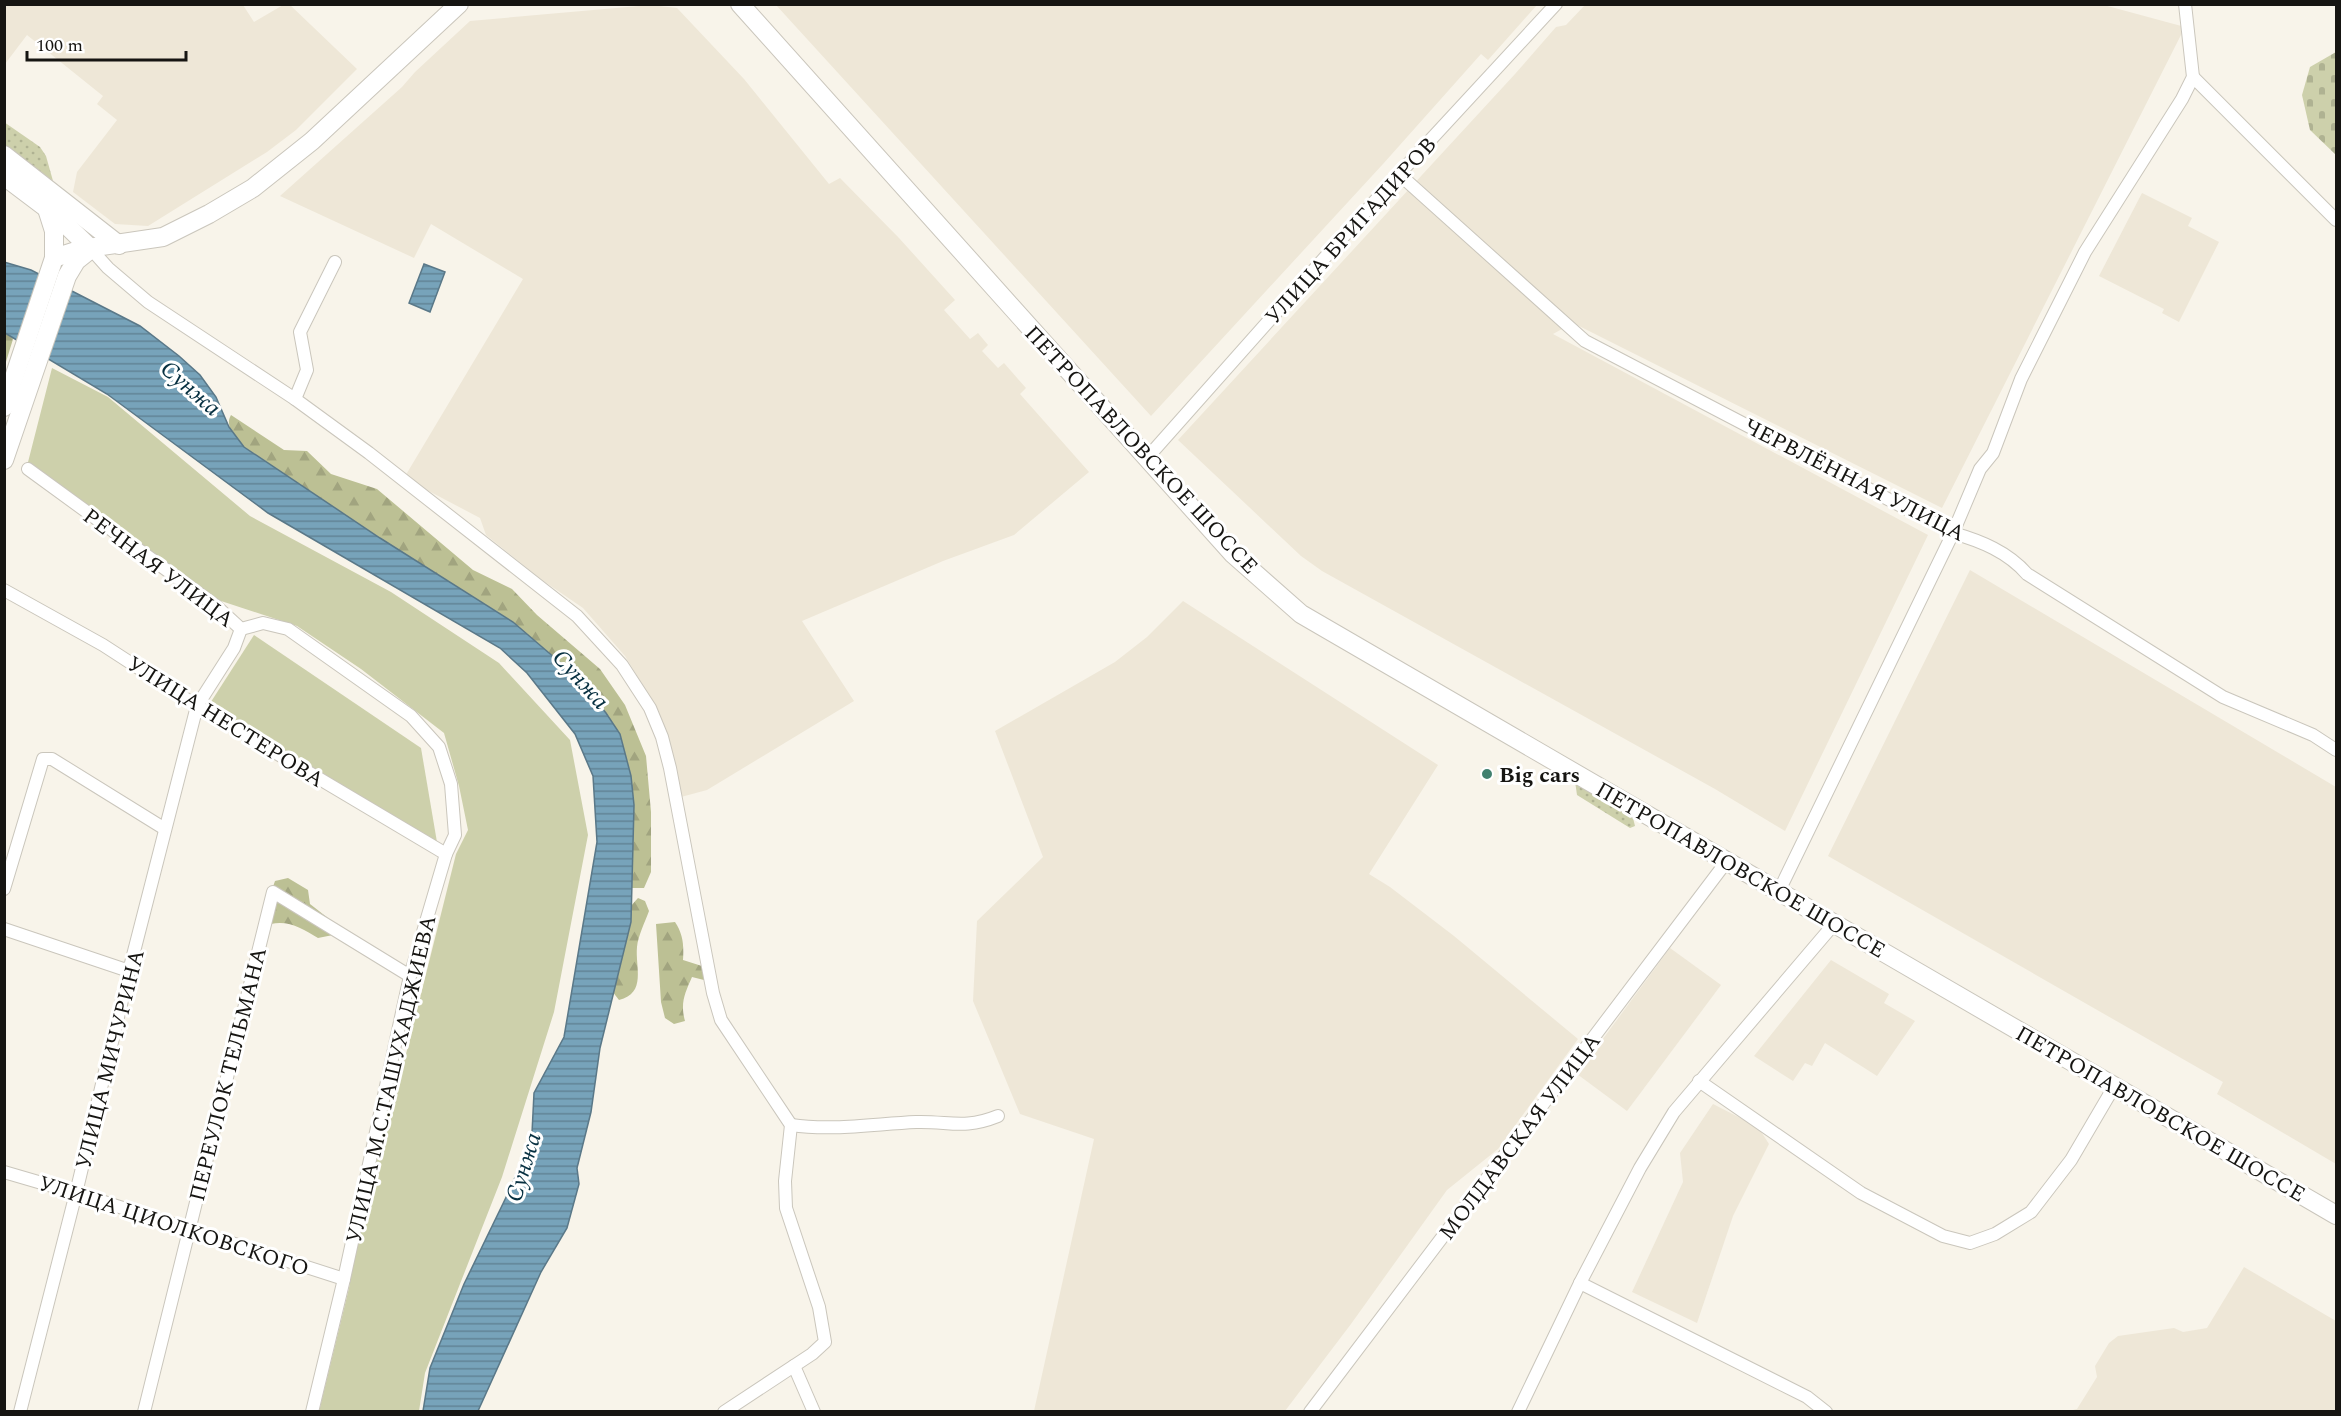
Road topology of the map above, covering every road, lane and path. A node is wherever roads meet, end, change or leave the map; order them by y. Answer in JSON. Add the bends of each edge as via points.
{"nodes":[{"id":1,"x":459,"y":4,"type":"edge"},
{"id":2,"x":740,"y":4,"type":"edge"},
{"id":3,"x":1556,"y":4,"type":"edge"},
{"id":4,"x":2185,"y":4,"type":"edge"},
{"id":5,"x":2193,"y":77,"type":"junction"},
{"id":6,"x":4,"y":155,"type":"edge"},
{"id":7,"x":1399,"y":174,"type":"junction"},
{"id":8,"x":4,"y":176,"type":"edge"},
{"id":9,"x":47,"y":209,"type":"junction"},
{"id":10,"x":74,"y":209,"type":"junction"},
{"id":11,"x":2337,"y":220,"type":"edge"},
{"id":12,"x":119,"y":245,"type":"junction"},
{"id":13,"x":91,"y":249,"type":"junction"},
{"id":14,"x":335,"y":262,"type":"dead end"},
{"id":15,"x":51,"y":265,"type":"junction"},
{"id":16,"x":21,"y":384,"type":"junction"},
{"id":17,"x":295,"y":399,"type":"junction"},
{"id":18,"x":4,"y":407,"type":"edge"},
{"id":19,"x":1147,"y":458,"type":"junction"},
{"id":20,"x":4,"y":460,"type":"edge"},
{"id":21,"x":28,"y":469,"type":"dead end"},
{"id":22,"x":1953,"y":533,"type":"junction"},
{"id":23,"x":4,"y":590,"type":"edge"},
{"id":24,"x":241,"y":629,"type":"junction"},
{"id":25,"x":197,"y":706,"type":"junction"},
{"id":26,"x":439,"y":747,"type":"joint"},
{"id":27,"x":2337,"y":750,"type":"edge"},
{"id":28,"x":165,"y":830,"type":"junction"},
{"id":29,"x":446,"y":854,"type":"junction"},
{"id":30,"x":1727,"y":861,"type":"junction"},
{"id":31,"x":4,"y":889,"type":"edge"},
{"id":32,"x":1779,"y":891,"type":"junction"},
{"id":33,"x":1834,"y":924,"type":"junction"},
{"id":34,"x":4,"y":929,"type":"edge"},
{"id":35,"x":129,"y":971,"type":"junction"},
{"id":36,"x":410,"y":976,"type":"junction"},
{"id":37,"x":1699,"y":1081,"type":"junction"},
{"id":38,"x":2115,"y":1085,"type":"junction"},
{"id":39,"x":998,"y":1116,"type":"dead end"},
{"id":40,"x":791,"y":1125,"type":"junction"},
{"id":41,"x":4,"y":1172,"type":"edge"},
{"id":42,"x":76,"y":1192,"type":"junction"},
{"id":43,"x":2337,"y":1215,"type":"edge"},
{"id":44,"x":188,"y":1229,"type":"junction"},
{"id":45,"x":344,"y":1279,"type":"junction"},
{"id":46,"x":1580,"y":1283,"type":"junction"},
{"id":47,"x":794,"y":1366,"type":"junction"},
{"id":48,"x":20,"y":1412,"type":"edge"},
{"id":49,"x":144,"y":1412,"type":"edge"},
{"id":50,"x":312,"y":1412,"type":"edge"},
{"id":51,"x":724,"y":1412,"type":"edge"},
{"id":52,"x":814,"y":1412,"type":"edge"},
{"id":53,"x":1310,"y":1412,"type":"edge"},
{"id":54,"x":1518,"y":1412,"type":"edge"},
{"id":55,"x":1826,"y":1412,"type":"edge"}],
"edges":[{"from":1,"to":12,"type":"main road","via":[[305,148],[253,188],[163,237]]},
{"from":2,"to":19,"type":"main road","name":"ПЕТРОПАВЛОВСКОЕ ШОССЕ"},
{"from":3,"to":7,"type":"street","name":"УЛИЦА БРИГАДИРОВ"},
{"from":4,"to":5,"type":"street"},
{"from":5,"to":11,"type":"street"},
{"from":5,"to":22,"type":"street","via":[[2085,252],[2021,379],[1993,453],[1980,469]]},
{"from":6,"to":10,"type":"main road"},
{"from":7,"to":19,"type":"street","name":"УЛИЦА БРИГАДИРОВ"},
{"from":7,"to":22,"type":"street","name":"ЧЕРВЛЁННАЯ УЛИЦА","via":[[1586,341]]},
{"from":8,"to":9,"type":"main road"},
{"from":9,"to":13,"type":"main road"},
{"from":9,"to":15,"type":"main road","via":[[54,231]]},
{"from":10,"to":12,"type":"main road"},
{"from":10,"to":13,"type":"main road"},
{"from":12,"to":13,"type":"main road"},
{"from":13,"to":15,"type":"main road","via":[[71,251]]},
{"from":13,"to":16,"type":"main road","via":[[76,261],[67,276]]},
{"from":13,"to":17,"type":"street","via":[[148,302]]},
{"from":14,"to":17,"type":"street","via":[[300,332],[307,370]]},
{"from":15,"to":16,"type":"main road"},
{"from":16,"to":18,"type":"main road"},
{"from":16,"to":20,"type":"main road"},
{"from":17,"to":40,"type":"street","via":[[577,616],[622,665],[650,708],[662,737],[721,1020]]},
{"from":19,"to":30,"type":"main road","name":"ПЕТРОПАВЛОВСКОЕ ШОССЕ","via":[[1233,554],[1301,614]]},
{"from":21,"to":24,"type":"street","name":"РЕЧНАЯ УЛИЦА","via":[[216,606]]},
{"from":22,"to":27,"type":"street","name":"ЧЕРВЛЁННАЯ УЛИЦА","via":[[1977,540],[2015,561],[2026,574],[2223,697],[2313,735]]},
{"from":22,"to":32,"type":"street"},
{"from":23,"to":25,"type":"street","name":"УЛИЦА НЕСТЕРОВА","via":[[103,645]]},
{"from":24,"to":25,"type":"street","name":"УЛИЦА МИЧУРИНА","via":[[234,648]]},
{"from":24,"to":26,"type":"street","name":"РЕЧНАЯ УЛИЦА","via":[[263,623],[288,629],[411,716]]},
{"from":25,"to":28,"type":"street","name":"УЛИЦА МИЧУРИНА"},
{"from":25,"to":29,"type":"street","name":"УЛИЦА НЕСТЕРОВА"},
{"from":26,"to":29,"type":"street","name":"УЛИЦА М.С.ТАШУХАДЖИЕВА","via":[[451,784],[454,835]]},
{"from":28,"to":31,"type":"street","via":[[52,759],[43,759]]},
{"from":28,"to":35,"type":"street","name":"УЛИЦА МИЧУРИНА"},
{"from":29,"to":36,"type":"street","name":"УЛИЦА М.С.ТАШУХАДЖИЕВА"},
{"from":30,"to":32,"type":"main road","name":"ПЕТРОПАВЛОВСКОЕ ШОССЕ"},
{"from":30,"to":53,"type":"street","name":"МОЛДАВСКАЯ УЛИЦА"},
{"from":32,"to":33,"type":"main road","name":"ПЕТРОПАВЛОВСКОЕ ШОССЕ"},
{"from":33,"to":37,"type":"street"},
{"from":33,"to":38,"type":"main road","name":"ПЕТРОПАВЛОВСКОЕ ШОССЕ"},
{"from":34,"to":35,"type":"street"},
{"from":35,"to":42,"type":"street","name":"УЛИЦА МИЧУРИНА"},
{"from":36,"to":44,"type":"street","name":"ПЕРЕУЛОК ТЕЛЬМАНА","via":[[273,892]]},
{"from":36,"to":45,"type":"street","name":"УЛИЦА М.С.ТАШУХАДЖИЕВА"},
{"from":37,"to":38,"type":"street","via":[[1862,1193],[1943,1236],[1970,1243],[1995,1234],[2031,1212],[2071,1160]]},
{"from":37,"to":46,"type":"street","via":[[1674,1112],[1640,1168]]},
{"from":38,"to":43,"type":"main road","name":"ПЕТРОПАВЛОВСКОЕ ШОССЕ"},
{"from":39,"to":40,"type":"street","via":[[967,1125]]},
{"from":40,"to":47,"type":"street","via":[[786,1208],[819,1307],[825,1342]]},
{"from":41,"to":42,"type":"street","name":"УЛИЦА ЦИОЛКОВСКОГО"},
{"from":42,"to":44,"type":"street","name":"УЛИЦА ЦИОЛКОВСКОГО"},
{"from":42,"to":48,"type":"street","name":"УЛИЦА МИЧУРИНА"},
{"from":44,"to":45,"type":"street","name":"УЛИЦА ЦИОЛКОВСКОГО"},
{"from":44,"to":49,"type":"street","name":"ПЕРЕУЛОК ТЕЛЬМАНА"},
{"from":45,"to":50,"type":"street","name":"УЛИЦА М.С.ТАШУХАДЖИЕВА"},
{"from":46,"to":54,"type":"street"},
{"from":46,"to":55,"type":"street","via":[[1807,1397]]},
{"from":47,"to":51,"type":"street"},
{"from":47,"to":52,"type":"street"}]}
